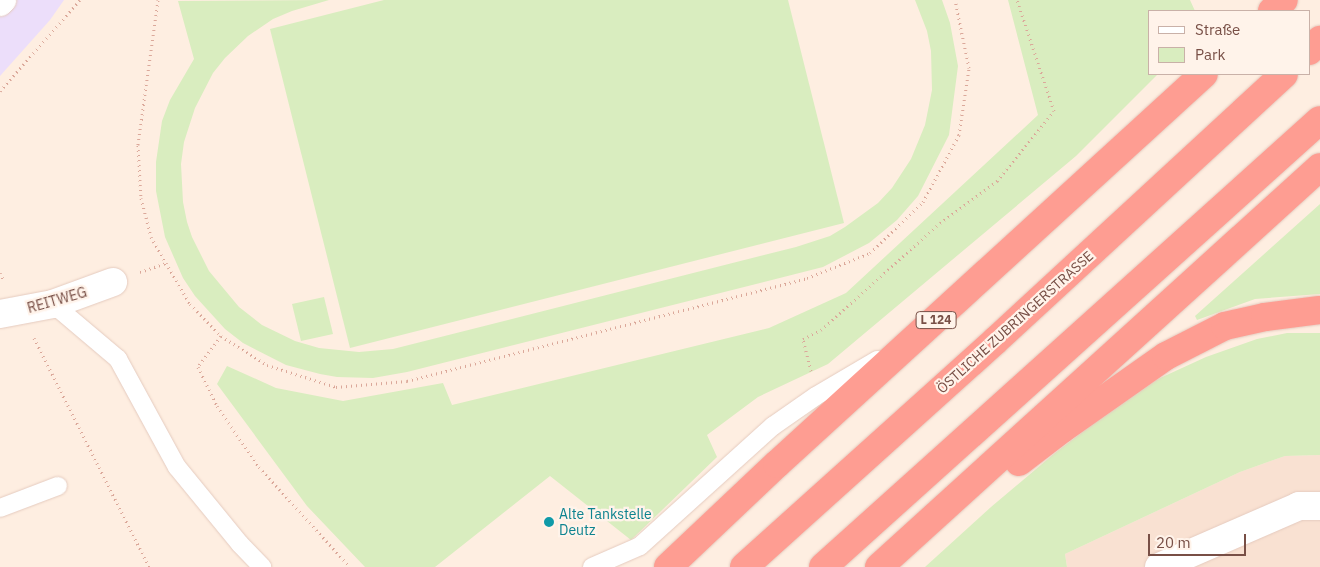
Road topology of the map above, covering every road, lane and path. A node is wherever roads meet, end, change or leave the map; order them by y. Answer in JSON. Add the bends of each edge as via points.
{"nodes":[{"id":1,"x":80,"y":0,"type":"edge"},
{"id":2,"x":158,"y":0,"type":"edge"},
{"id":3,"x":955,"y":0,"type":"edge"},
{"id":4,"x":1017,"y":0,"type":"edge"},
{"id":5,"x":1284,"y":0,"type":"edge"},
{"id":6,"x":1273,"y":10,"type":"edge"},
{"id":7,"x":1320,"y":40,"type":"edge"},
{"id":8,"x":1310,"y":50,"type":"edge"},
{"id":9,"x":1203,"y":75,"type":"edge"},
{"id":10,"x":1283,"y":75,"type":"edge"},
{"id":11,"x":0,"y":91,"type":"edge"},
{"id":12,"x":1320,"y":120,"type":"edge"},
{"id":13,"x":1320,"y":168,"type":"edge"},
{"id":14,"x":166,"y":263,"type":"junction"},
{"id":15,"x":113,"y":282,"type":"joint"},
{"id":16,"x":53,"y":304,"type":"junction"},
{"id":17,"x":1320,"y":310,"type":"edge"},
{"id":18,"x":10,"y":312,"type":"edge"},
{"id":19,"x":221,"y":336,"type":"junction"},
{"id":20,"x":919,"y":336,"type":"junction"},
{"id":21,"x":803,"y":339,"type":"dead end"},
{"id":22,"x":58,"y":486,"type":"dead end"},
{"id":23,"x":1320,"y":506,"type":"edge"},
{"id":24,"x":0,"y":508,"type":"edge"},
{"id":25,"x":884,"y":563,"type":"edge"},
{"id":26,"x":149,"y":567,"type":"edge"},
{"id":27,"x":262,"y":567,"type":"edge"},
{"id":28,"x":350,"y":567,"type":"edge"},
{"id":29,"x":592,"y":567,"type":"edge"},
{"id":30,"x":668,"y":567,"type":"edge"},
{"id":31,"x":744,"y":567,"type":"edge"},
{"id":32,"x":823,"y":567,"type":"edge"},
{"id":33,"x":1158,"y":567,"type":"edge"}],
"edges":[{"from":1,"to":11,"type":"path"},
{"from":2,"to":14,"type":"path","via":[[138,145],[141,198],[151,237]]},
{"from":3,"to":19,"type":"path","via":[[969,68],[959,135],[923,202],[870,252],[807,278],[407,381],[336,387],[267,365]]},
{"from":4,"to":21,"type":"path","via":[[1054,111],[997,180],[940,223],[821,330]]},
{"from":5,"to":6,"type":"highway"},
{"from":7,"to":8,"type":"highway"},
{"from":9,"to":20,"type":"highway","number":"L 124"},
{"from":10,"to":31,"type":"highway","name":"ÖSTLICHE ZUBRINGERSTRASSE"},
{"from":12,"to":32,"type":"highway"},
{"from":13,"to":25,"type":"highway"},
{"from":14,"to":15,"type":"path"},
{"from":14,"to":19,"type":"path","via":[[190,304]]},
{"from":15,"to":16,"type":"street","name":"REITWEG"},
{"from":16,"to":18,"type":"street","name":"REITWEG"},
{"from":16,"to":27,"type":"lane","via":[[118,360],[177,467]]},
{"from":17,"to":25,"type":"highway","via":[[1224,326],[1166,356],[1062,429]]},
{"from":18,"to":26,"type":"path"},
{"from":19,"to":28,"type":"path","via":[[198,367],[217,406],[259,467]]},
{"from":20,"to":29,"type":"lane","via":[[816,396],[772,426],[640,546]]},
{"from":20,"to":30,"type":"highway","number":"L 124"},
{"from":22,"to":24,"type":"lane"},
{"from":23,"to":33,"type":"street","via":[[1299,506]]}]}
